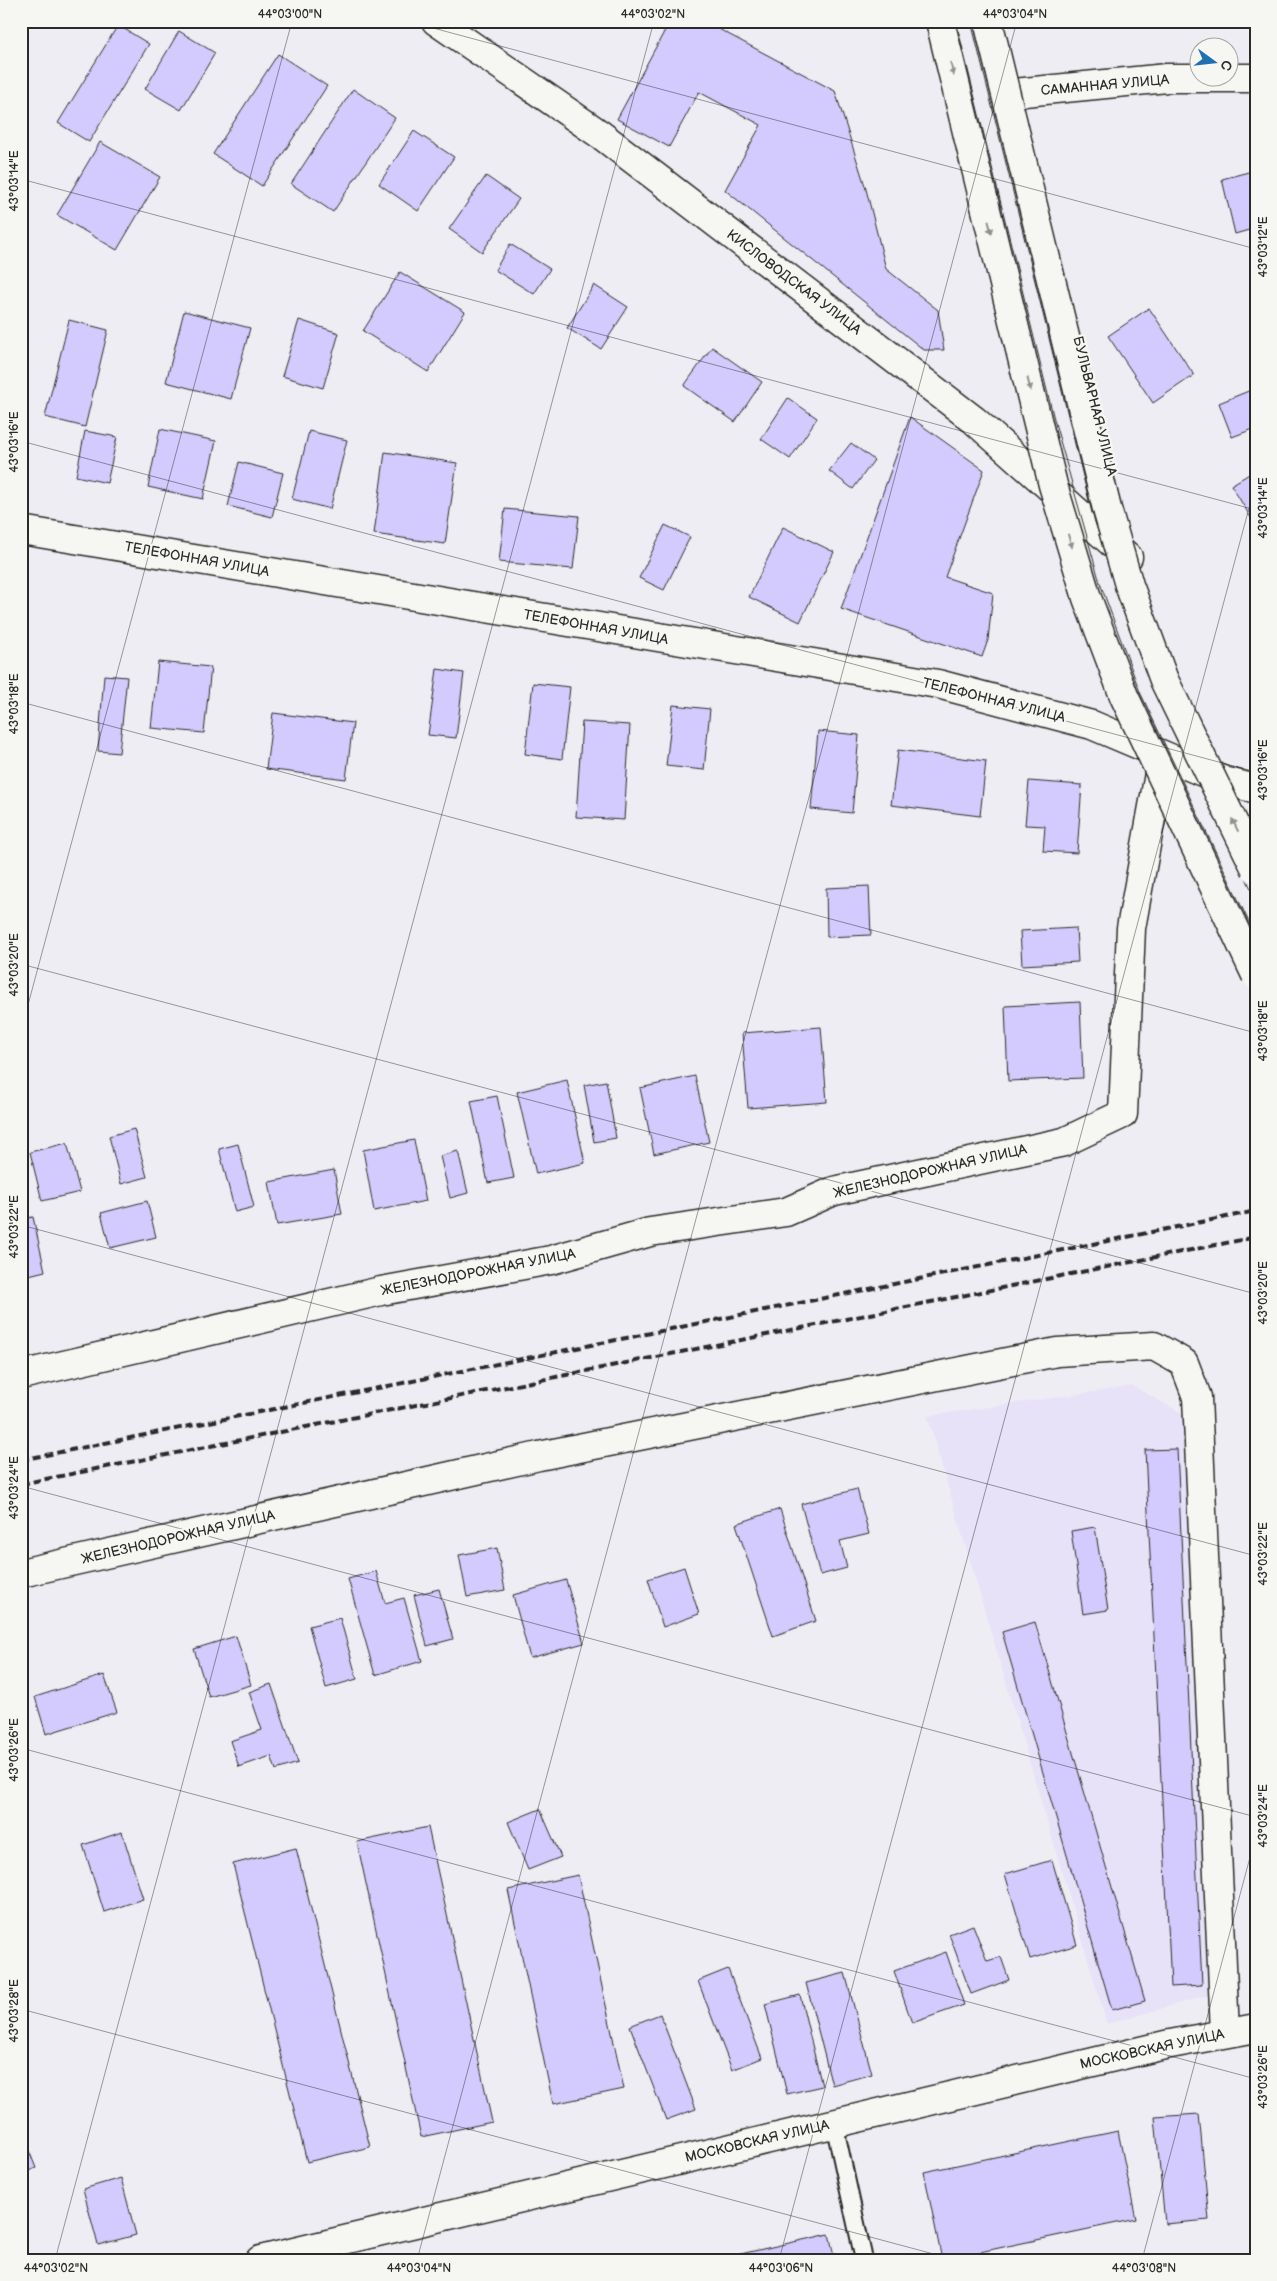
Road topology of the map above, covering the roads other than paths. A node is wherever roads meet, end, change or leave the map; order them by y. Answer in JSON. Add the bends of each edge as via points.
{"nodes":[{"id":1,"x":436,"y":21,"type":"edge"},
{"id":2,"x":940,"y":21,"type":"edge"},
{"id":3,"x":988,"y":21,"type":"edge"},
{"id":4,"x":998,"y":21,"type":"edge"},
{"id":5,"x":1256,"y":78,"type":"edge"},
{"id":6,"x":1014,"y":94,"type":"junction"},
{"id":7,"x":21,"y":530,"type":"edge"},
{"id":8,"x":1135,"y":564,"type":"junction"},
{"id":9,"x":1163,"y":755,"type":"junction"},
{"id":10,"x":1224,"y":781,"type":"junction"},
{"id":11,"x":1256,"y":788,"type":"edge"},
{"id":12,"x":1256,"y":869,"type":"edge"},
{"id":13,"x":1256,"y":974,"type":"edge"},
{"id":14,"x":21,"y":1376,"type":"edge"},
{"id":15,"x":21,"y":1573,"type":"edge"},
{"id":16,"x":1256,"y":2028,"type":"edge"},
{"id":17,"x":1225,"y":2033,"type":"junction"},
{"id":18,"x":834,"y":2123,"type":"junction"},
{"id":19,"x":260,"y":2260,"type":"edge"},
{"id":20,"x":864,"y":2260,"type":"edge"}],
"edges":[{"from":1,"to":8,"type":"street","name":"КИСЛОВОДСКАЯ УЛИЦА","via":[[601,135],[974,420]]},
{"from":2,"to":13,"type":"street","one_way":true,"bridge":true,"via":[[1053,484],[1087,598],[1124,696]]},
{"from":12,"to":3,"type":"street","one_way":true,"bridge":true,"via":[[1164,680],[1129,585],[1107,509]]},
{"from":4,"to":6,"type":"street","name":"БУЛЬВАРНАЯ УЛИЦА"},
{"from":5,"to":6,"type":"street","name":"САМАННАЯ УЛИЦА","via":[[1167,78]]},
{"from":6,"to":8,"type":"street","name":"БУЛЬВАРНАЯ УЛИЦА"},
{"from":7,"to":9,"type":"street","name":"ТЕЛЕФОННАЯ УЛИЦА","via":[[938,684],[1092,725]]},
{"from":8,"to":10,"type":"street","name":"БУЛЬВАРНАЯ УЛИЦА","via":[[1178,677]]},
{"from":9,"to":10,"type":"street"},
{"from":9,"to":14,"type":"street","name":"ЖЕЛЕЗНОДОРОЖНАЯ УЛИЦА","via":[[1131,928],[1123,1114],[1064,1142],[834,1191],[786,1212],[650,1232],[551,1260],[381,1291]]},
{"from":10,"to":11,"type":"street"},
{"from":15,"to":17,"type":"street","name":"ЖЕЛЕЗНОДОРОЖНАЯ УЛИЦА","via":[[539,1456],[1057,1352],[1154,1346],[1184,1363],[1197,1397]]},
{"from":16,"to":17,"type":"street","name":"МОСКОВСКАЯ УЛИЦА"},
{"from":17,"to":18,"type":"street","name":"МОСКОВСКАЯ УЛИЦА"},
{"from":18,"to":19,"type":"street","name":"МОСКОВСКАЯ УЛИЦА"},
{"from":18,"to":20,"type":"lane"}]}
